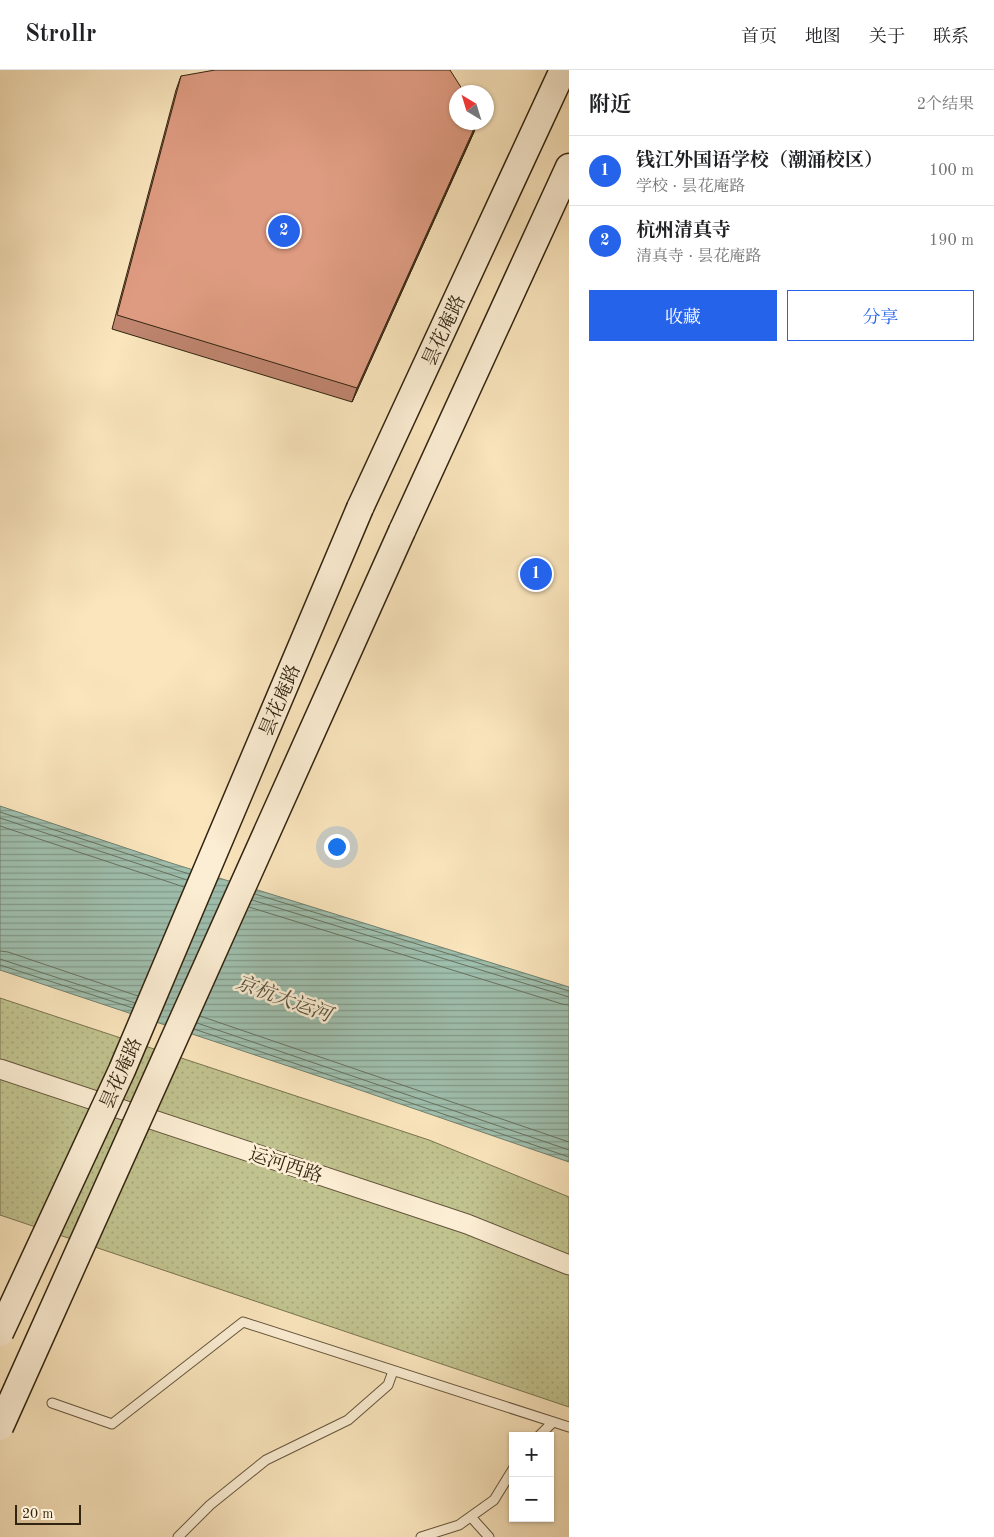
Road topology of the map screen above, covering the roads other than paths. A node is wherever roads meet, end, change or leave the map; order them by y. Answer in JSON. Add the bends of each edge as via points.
{"nodes":[{"id":1,"x":563,"y":70,"type":"edge"},
{"id":2,"x":569,"y":167,"type":"edge"},
{"id":3,"x":0,"y":1069,"type":"edge"},
{"id":4,"x":569,"y":1266,"type":"edge"},
{"id":5,"x":0,"y":1334,"type":"edge"},
{"id":6,"x":393,"y":1371,"type":"junction"},
{"id":7,"x":52,"y":1403,"type":"dead end"},
{"id":8,"x":553,"y":1422,"type":"junction"},
{"id":9,"x":0,"y":1427,"type":"edge"},
{"id":10,"x":569,"y":1427,"type":"edge"},
{"id":11,"x":543,"y":1432,"type":"edge"},
{"id":12,"x":509,"y":1476,"type":"edge"},
{"id":13,"x":471,"y":1517,"type":"junction"},
{"id":14,"x":178,"y":1537,"type":"edge"},
{"id":15,"x":421,"y":1537,"type":"edge"},
{"id":16,"x":489,"y":1537,"type":"edge"}],
"edges":[{"from":1,"to":5,"type":"main road","name":"昙花庵路","bridge":true,"via":[[360,508],[122,1070]]},
{"from":2,"to":9,"type":"main road","name":"昙花庵路","bridge":true},
{"from":3,"to":4,"type":"street","name":"运河西路","via":[[467,1224]]},
{"from":6,"to":7,"type":"lane","via":[[243,1322],[112,1424]]},
{"from":6,"to":8,"type":"lane"},
{"from":6,"to":14,"type":"lane","via":[[388,1385],[348,1420],[266,1460],[210,1505]]},
{"from":8,"to":10,"type":"lane"},
{"from":8,"to":11,"type":"lane"},
{"from":12,"to":13,"type":"lane","via":[[494,1500]]},
{"from":13,"to":15,"type":"lane","via":[[460,1525]]},
{"from":13,"to":16,"type":"lane"}]}
